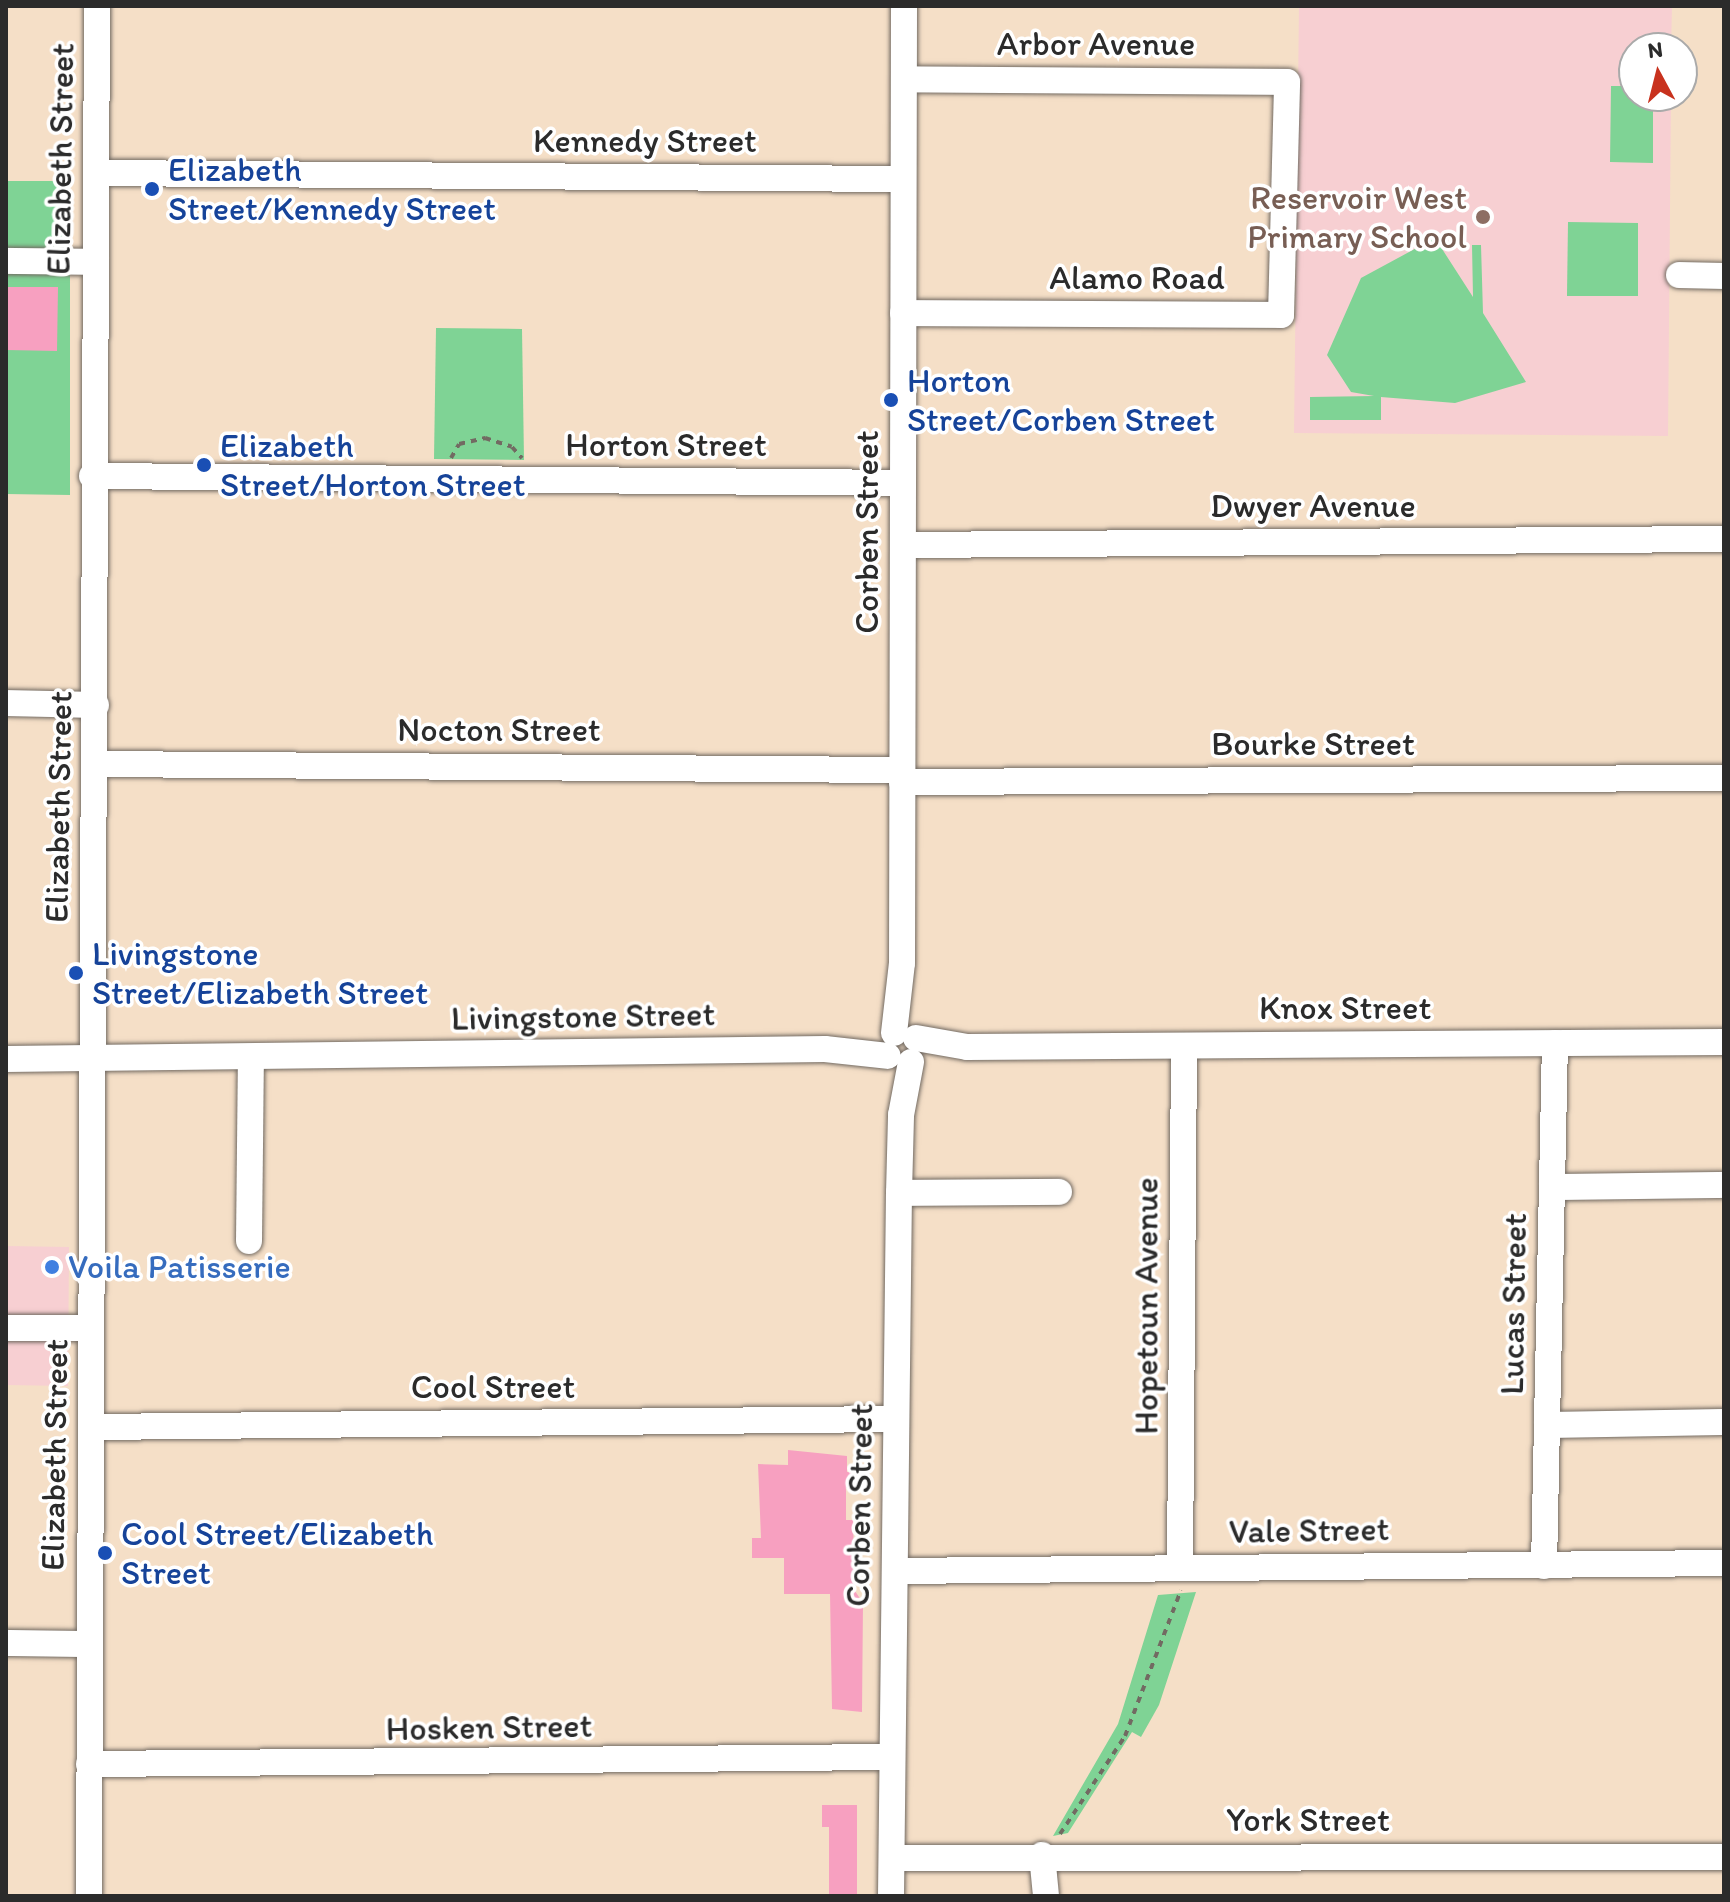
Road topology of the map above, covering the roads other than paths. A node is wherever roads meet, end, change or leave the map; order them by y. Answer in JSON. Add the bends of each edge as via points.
{"nodes":[{"id":1,"x":97,"y":6,"type":"edge"},
{"id":2,"x":904,"y":6,"type":"edge"},
{"id":3,"x":904,"y":79,"type":"junction"},
{"id":4,"x":1287,"y":82,"type":"joint"},
{"id":5,"x":98,"y":173,"type":"junction"},
{"id":6,"x":903,"y":179,"type":"junction"},
{"id":7,"x":6,"y":261,"type":"edge"},
{"id":8,"x":96,"y":262,"type":"junction"},
{"id":9,"x":1679,"y":275,"type":"dead end"},
{"id":10,"x":1724,"y":276,"type":"edge"},
{"id":11,"x":903,"y":313,"type":"junction"},
{"id":12,"x":92,"y":476,"type":"junction"},
{"id":13,"x":903,"y":483,"type":"junction"},
{"id":14,"x":1724,"y":539,"type":"edge"},
{"id":15,"x":903,"y":545,"type":"junction"},
{"id":16,"x":6,"y":703,"type":"edge"},
{"id":17,"x":96,"y":705,"type":"junction"},
{"id":18,"x":95,"y":764,"type":"junction"},
{"id":19,"x":902,"y":776,"type":"junction"},
{"id":20,"x":1724,"y":778,"type":"edge"},
{"id":21,"x":1724,"y":1042,"type":"edge"},
{"id":22,"x":1555,"y":1043,"type":"junction"},
{"id":23,"x":1184,"y":1046,"type":"junction"},
{"id":24,"x":902,"y":1047,"type":"junction"},
{"id":25,"x":251,"y":1057,"type":"junction"},
{"id":26,"x":6,"y":1059,"type":"edge"},
{"id":27,"x":91,"y":1060,"type":"junction"},
{"id":28,"x":1724,"y":1185,"type":"edge"},
{"id":29,"x":1552,"y":1187,"type":"junction"},
{"id":30,"x":1059,"y":1192,"type":"dead end"},
{"id":31,"x":899,"y":1193,"type":"junction"},
{"id":32,"x":249,"y":1241,"type":"dead end"},
{"id":33,"x":6,"y":1328,"type":"edge"},
{"id":34,"x":91,"y":1328,"type":"junction"},
{"id":35,"x":896,"y":1419,"type":"junction"},
{"id":36,"x":1724,"y":1422,"type":"edge"},
{"id":37,"x":1547,"y":1425,"type":"junction"},
{"id":38,"x":91,"y":1427,"type":"junction"},
{"id":39,"x":1724,"y":1563,"type":"edge"},
{"id":40,"x":1544,"y":1566,"type":"junction"},
{"id":41,"x":1188,"y":1568,"type":"junction"},
{"id":42,"x":895,"y":1571,"type":"junction"},
{"id":43,"x":6,"y":1643,"type":"edge"},
{"id":44,"x":87,"y":1644,"type":"junction"},
{"id":45,"x":891,"y":1757,"type":"junction"},
{"id":46,"x":89,"y":1764,"type":"junction"},
{"id":47,"x":1046,"y":1855,"type":"junction"},
{"id":48,"x":1724,"y":1857,"type":"edge"},
{"id":49,"x":892,"y":1858,"type":"junction"},
{"id":50,"x":89,"y":1896,"type":"edge"},
{"id":51,"x":891,"y":1896,"type":"edge"},
{"id":52,"x":1046,"y":1896,"type":"edge"}],
"edges":[{"from":1,"to":5,"type":"street","name":"Elizabeth Street"},
{"from":2,"to":3,"type":"street","name":"Corben Street"},
{"from":3,"to":4,"type":"street","name":"Arbor Avenue"},
{"from":3,"to":6,"type":"street","name":"Corben Street"},
{"from":4,"to":11,"type":"street","name":"Alamo Road","via":[[1281,315]]},
{"from":5,"to":6,"type":"street","name":"Kennedy Street"},
{"from":5,"to":8,"type":"street","name":"Elizabeth Street"},
{"from":6,"to":11,"type":"street","name":"Corben Street"},
{"from":7,"to":8,"type":"street"},
{"from":8,"to":12,"type":"street","name":"Elizabeth Street"},
{"from":9,"to":10,"type":"street"},
{"from":11,"to":13,"type":"street","name":"Corben Street"},
{"from":12,"to":13,"type":"street","name":"Horton Street"},
{"from":12,"to":17,"type":"street","name":"Elizabeth Street"},
{"from":13,"to":15,"type":"street","name":"Corben Street"},
{"from":14,"to":15,"type":"street","name":"Dwyer Avenue"},
{"from":15,"to":19,"type":"street","name":"Corben Street"},
{"from":16,"to":17,"type":"street"},
{"from":17,"to":18,"type":"street","name":"Elizabeth Street"},
{"from":18,"to":19,"type":"street","name":"Nocton Street"},
{"from":18,"to":27,"type":"street","name":"Elizabeth Street"},
{"from":19,"to":20,"type":"street","name":"Bourke Street"},
{"from":19,"to":24,"type":"street","name":"Corben Street"},
{"from":21,"to":22,"type":"street","name":"Knox Street"},
{"from":22,"to":23,"type":"street","name":"Knox Street"},
{"from":22,"to":29,"type":"street","name":"Lucas Street"},
{"from":23,"to":24,"type":"street","name":"Knox Street"},
{"from":23,"to":41,"type":"street","name":"Hopetoun Avenue"},
{"from":24,"to":25,"type":"street","name":"Livingstone Street"},
{"from":24,"to":31,"type":"street","name":"Corben Street"},
{"from":25,"to":27,"type":"street","name":"Livingstone Street"},
{"from":25,"to":32,"type":"street"},
{"from":26,"to":27,"type":"street","name":"Livingstone Street"},
{"from":27,"to":34,"type":"street","name":"Elizabeth Street"},
{"from":28,"to":29,"type":"street"},
{"from":29,"to":37,"type":"street","name":"Lucas Street"},
{"from":30,"to":31,"type":"street"},
{"from":31,"to":35,"type":"street","name":"Corben Street"},
{"from":33,"to":34,"type":"street"},
{"from":34,"to":38,"type":"street","name":"Elizabeth Street"},
{"from":35,"to":38,"type":"street","name":"Cool Street"},
{"from":35,"to":42,"type":"street","name":"Corben Street"},
{"from":36,"to":37,"type":"street"},
{"from":37,"to":40,"type":"street","name":"Lucas Street"},
{"from":38,"to":44,"type":"street","name":"Elizabeth Street"},
{"from":39,"to":40,"type":"street","name":"Vale Street"},
{"from":40,"to":41,"type":"street","name":"Vale Street"},
{"from":41,"to":42,"type":"street","name":"Vale Street"},
{"from":42,"to":45,"type":"street","name":"Corben Street"},
{"from":43,"to":44,"type":"street"},
{"from":44,"to":46,"type":"street","name":"Elizabeth Street"},
{"from":45,"to":46,"type":"street","name":"Hosken Street"},
{"from":45,"to":49,"type":"street","name":"Corben Street"},
{"from":46,"to":50,"type":"street","name":"Elizabeth Street"},
{"from":47,"to":48,"type":"street","name":"York Street"},
{"from":47,"to":49,"type":"street","name":"York Street"},
{"from":47,"to":52,"type":"street"},
{"from":49,"to":51,"type":"street","name":"Corben Street"}]}
